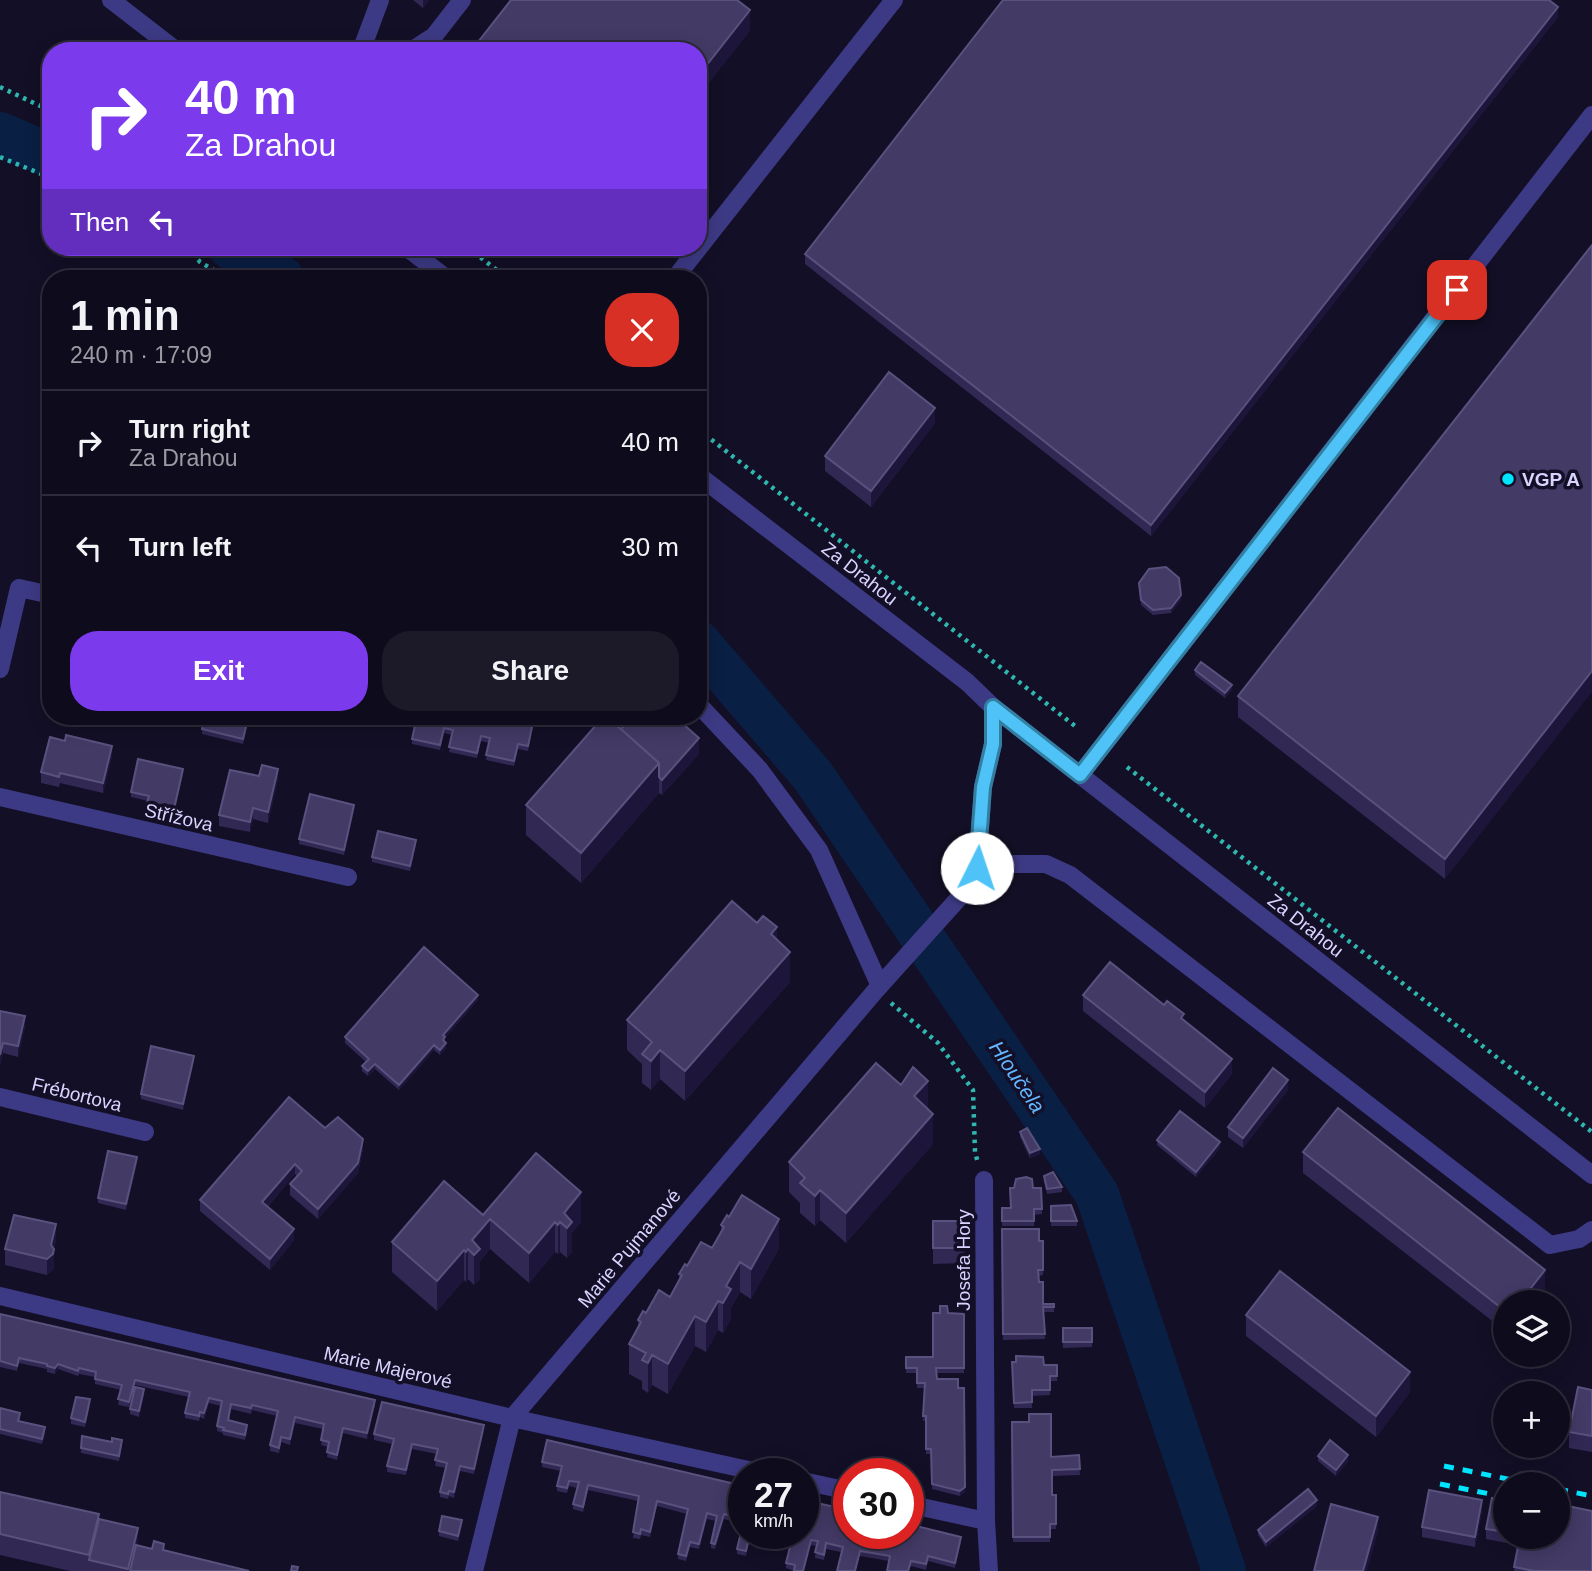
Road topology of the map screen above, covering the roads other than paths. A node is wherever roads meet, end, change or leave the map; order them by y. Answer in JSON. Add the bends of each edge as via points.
{"nodes":[{"id":1,"x":111,"y":0,"type":"edge"},
{"id":2,"x":380,"y":0,"type":"edge"},
{"id":3,"x":462,"y":0,"type":"edge"},
{"id":4,"x":894,"y":0,"type":"edge"},
{"id":5,"x":165,"y":42,"type":"edge"},
{"id":6,"x":364,"y":42,"type":"edge"},
{"id":7,"x":425,"y":42,"type":"edge"},
{"id":8,"x":1592,"y":115,"type":"edge"},
{"id":9,"x":707,"y":237,"type":"edge"},
{"id":10,"x":418,"y":256,"type":"edge"},
{"id":11,"x":692,"y":256,"type":"edge"},
{"id":12,"x":436,"y":270,"type":"edge"},
{"id":13,"x":681,"y":270,"type":"edge"},
{"id":14,"x":707,"y":482,"type":"edge"},
{"id":15,"x":42,"y":593,"type":"edge"},
{"id":16,"x":0,"y":669,"type":"edge"},
{"id":17,"x":993,"y":707,"type":"junction"},
{"id":18,"x":707,"y":714,"type":"edge"},
{"id":19,"x":1080,"y":775,"type":"junction"},
{"id":20,"x":0,"y":797,"type":"edge"},
{"id":21,"x":977,"y":868,"type":"junction"},
{"id":22,"x":348,"y":877,"type":"dead end"},
{"id":23,"x":878,"y":988,"type":"junction"},
{"id":24,"x":0,"y":1097,"type":"edge"},
{"id":25,"x":145,"y":1132,"type":"dead end"},
{"id":26,"x":1592,"y":1175,"type":"edge"},
{"id":27,"x":984,"y":1180,"type":"road end"},
{"id":28,"x":1592,"y":1230,"type":"edge"},
{"id":29,"x":0,"y":1296,"type":"edge"},
{"id":30,"x":512,"y":1418,"type":"junction"},
{"id":31,"x":728,"y":1466,"type":"edge"},
{"id":32,"x":924,"y":1507,"type":"edge"},
{"id":33,"x":986,"y":1521,"type":"junction"},
{"id":34,"x":474,"y":1571,"type":"edge"},
{"id":35,"x":989,"y":1571,"type":"edge"}],
"edges":[{"from":1,"to":5,"type":"street"},
{"from":2,"to":6,"type":"street"},
{"from":3,"to":7,"type":"street"},
{"from":4,"to":9,"type":"street"},
{"from":8,"to":19,"type":"street"},
{"from":10,"to":12,"type":"street"},
{"from":11,"to":13,"type":"street"},
{"from":14,"to":17,"type":"street","name":"Za Drahou"},
{"from":15,"to":16,"type":"street","via":[[19,588]]},
{"from":17,"to":19,"type":"street","name":"Za Drahou"},
{"from":17,"to":21,"type":"street","via":[[993,744],[983,787]]},
{"from":18,"to":23,"type":"street","via":[[760,770],[819,850]]},
{"from":19,"to":26,"type":"street","name":"Za Drahou"},
{"from":20,"to":22,"type":"street","name":"Střížova"},
{"from":21,"to":23,"type":"street","name":"Marie Pujmanové","via":[[958,899]]},
{"from":21,"to":28,"type":"street","via":[[1046,864],[1070,875],[1550,1245],[1579,1239]]},
{"from":23,"to":30,"type":"street","name":"Marie Pujmanové"},
{"from":24,"to":25,"type":"street","name":"Frébortova"},
{"from":27,"to":33,"type":"street","name":"Josefa Hory"},
{"from":29,"to":30,"type":"street","name":"Marie Majerové"},
{"from":30,"to":31,"type":"street","name":"Marie Majerové"},
{"from":30,"to":34,"type":"street","name":"Marie Pujmanové"},
{"from":32,"to":33,"type":"street"},
{"from":33,"to":35,"type":"street","name":"Josefa Hory"}]}
